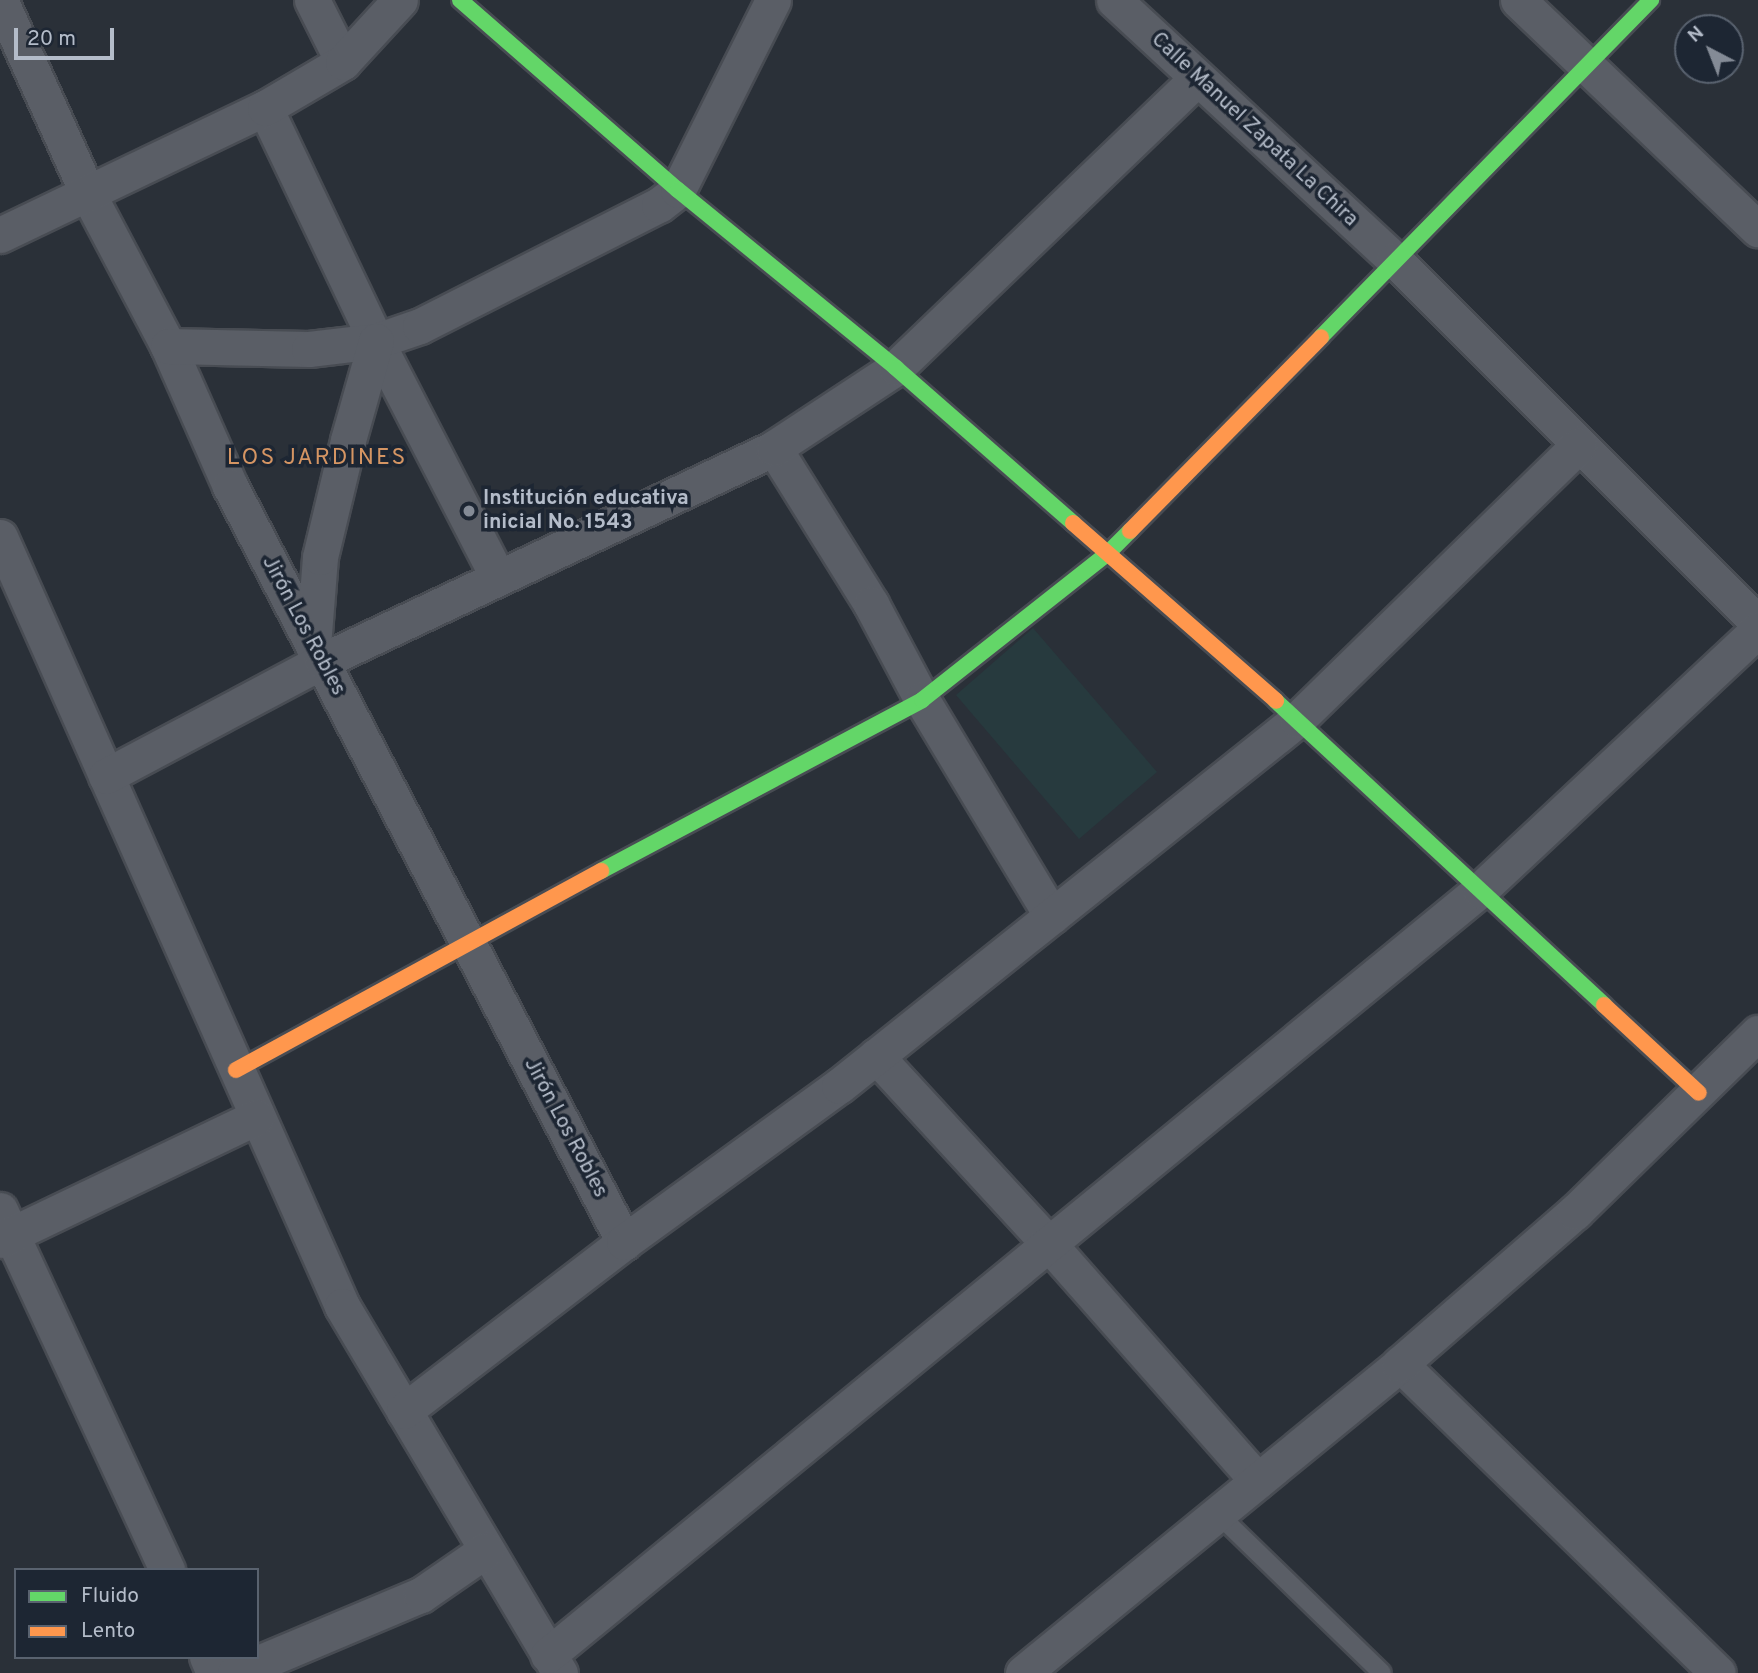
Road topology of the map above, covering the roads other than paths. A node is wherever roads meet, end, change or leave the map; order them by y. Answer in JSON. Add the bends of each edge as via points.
{"nodes":[{"id":1,"x":312,"y":0,"type":"edge"},
{"id":2,"x":400,"y":0,"type":"edge"},
{"id":3,"x":460,"y":0,"type":"edge"},
{"id":4,"x":773,"y":0,"type":"edge"},
{"id":5,"x":1114,"y":0,"type":"edge"},
{"id":6,"x":1518,"y":0,"type":"edge"},
{"id":7,"x":1651,"y":0,"type":"edge"},
{"id":8,"x":0,"y":1,"type":"edge"},
{"id":9,"x":343,"y":62,"type":"junction"},
{"id":10,"x":1588,"y":65,"type":"junction"},
{"id":11,"x":1197,"y":78,"type":"junction"},
{"id":12,"x":265,"y":108,"type":"junction"},
{"id":13,"x":678,"y":190,"type":"junction"},
{"id":14,"x":88,"y":194,"type":"junction"},
{"id":15,"x":1758,"y":229,"type":"edge"},
{"id":16,"x":0,"y":235,"type":"edge"},
{"id":17,"x":1395,"y":260,"type":"junction"},
{"id":18,"x":376,"y":341,"type":"junction"},
{"id":19,"x":168,"y":346,"type":"junction"},
{"id":20,"x":896,"y":368,"type":"junction"},
{"id":21,"x":1579,"y":445,"type":"junction"},
{"id":22,"x":774,"y":447,"type":"junction"},
{"id":23,"x":1107,"y":554,"type":"junction"},
{"id":24,"x":4,"y":557,"type":"edge"},
{"id":25,"x":498,"y":578,"type":"junction"},
{"id":26,"x":1758,"y":623,"type":"edge"},
{"id":27,"x":1758,"y":630,"type":"edge"},
{"id":28,"x":317,"y":653,"type":"junction"},
{"id":29,"x":922,"y":700,"type":"junction"},
{"id":30,"x":1297,"y":720,"type":"junction"},
{"id":31,"x":106,"y":776,"type":"junction"},
{"id":32,"x":1480,"y":890,"type":"junction"},
{"id":33,"x":1052,"y":916,"type":"junction"},
{"id":34,"x":468,"y":942,"type":"junction"},
{"id":35,"x":1758,"y":1033,"type":"edge"},
{"id":36,"x":876,"y":1056,"type":"junction"},
{"id":37,"x":236,"y":1070,"type":"junction"},
{"id":38,"x":1699,"y":1093,"type":"junction"},
{"id":39,"x":257,"y":1117,"type":"junction"},
{"id":40,"x":4,"y":1228,"type":"edge"},
{"id":41,"x":624,"y":1242,"type":"junction"},
{"id":42,"x":1048,"y":1243,"type":"junction"},
{"id":43,"x":1400,"y":1364,"type":"junction"},
{"id":44,"x":404,"y":1411,"type":"junction"},
{"id":45,"x":1258,"y":1481,"type":"junction"},
{"id":46,"x":1218,"y":1514,"type":"junction"},
{"id":47,"x":486,"y":1550,"type":"junction"},
{"id":48,"x":166,"y":1568,"type":"edge"},
{"id":49,"x":1061,"y":1661,"type":"edge"},
{"id":50,"x":554,"y":1664,"type":"edge"},
{"id":51,"x":235,"y":1673,"type":"edge"},
{"id":52,"x":1023,"y":1673,"type":"edge"},
{"id":53,"x":1382,"y":1673,"type":"edge"},
{"id":54,"x":1718,"y":1673,"type":"edge"}],
"edges":[{"from":1,"to":9,"type":"street"},
{"from":2,"to":9,"type":"street"},
{"from":3,"to":13,"type":"street"},
{"from":4,"to":13,"type":"street"},
{"from":5,"to":11,"type":"street","name":"Calle Manuel Zapata La Chira"},
{"from":6,"to":10,"type":"street"},
{"from":7,"to":10,"type":"street"},
{"from":8,"to":14,"type":"street","name":"Jirón Los Robles"},
{"from":9,"to":12,"type":"street"},
{"from":10,"to":15,"type":"street"},
{"from":10,"to":17,"type":"street"},
{"from":11,"to":17,"type":"street","name":"Calle Manuel Zapata La Chira"},
{"from":11,"to":20,"type":"street"},
{"from":12,"to":14,"type":"street"},
{"from":12,"to":18,"type":"street"},
{"from":13,"to":18,"type":"street","via":[[659,205],[420,326]]},
{"from":13,"to":20,"type":"street"},
{"from":14,"to":16,"type":"street"},
{"from":14,"to":19,"type":"street","name":"Jirón Los Robles"},
{"from":17,"to":21,"type":"street","name":"Calle Manuel Zapata La Chira"},
{"from":17,"to":23,"type":"street"},
{"from":18,"to":19,"type":"street","via":[[309,349]]},
{"from":18,"to":25,"type":"street"},
{"from":18,"to":28,"type":"street","via":[[320,557]]},
{"from":19,"to":28,"type":"street","name":"Jirón Los Robles","via":[[230,486]]},
{"from":20,"to":22,"type":"street"},
{"from":20,"to":23,"type":"street"},
{"from":21,"to":26,"type":"street","name":"Calle Manuel Zapata La Chira"},
{"from":21,"to":30,"type":"street"},
{"from":22,"to":25,"type":"street"},
{"from":22,"to":29,"type":"street","via":[[871,604]]},
{"from":23,"to":29,"type":"street"},
{"from":23,"to":30,"type":"street"},
{"from":24,"to":31,"type":"street"},
{"from":25,"to":28,"type":"street"},
{"from":27,"to":32,"type":"street"},
{"from":28,"to":31,"type":"street"},
{"from":28,"to":34,"type":"street","name":"Jirón Los Robles"},
{"from":29,"to":33,"type":"street"},
{"from":29,"to":34,"type":"street"},
{"from":30,"to":32,"type":"street"},
{"from":30,"to":33,"type":"street"},
{"from":31,"to":37,"type":"street"},
{"from":32,"to":38,"type":"street"},
{"from":32,"to":42,"type":"street"},
{"from":33,"to":36,"type":"street"},
{"from":34,"to":37,"type":"street"},
{"from":34,"to":41,"type":"street","name":"Jirón Los Robles"},
{"from":35,"to":38,"type":"street"},
{"from":36,"to":41,"type":"street"},
{"from":36,"to":42,"type":"street"},
{"from":37,"to":39,"type":"street"},
{"from":38,"to":43,"type":"street","via":[[1575,1212]]},
{"from":39,"to":40,"type":"street"},
{"from":39,"to":44,"type":"street","via":[[342,1306]]},
{"from":40,"to":48,"type":"street"},
{"from":41,"to":44,"type":"street"},
{"from":42,"to":45,"type":"street"},
{"from":42,"to":50,"type":"street"},
{"from":43,"to":45,"type":"street"},
{"from":43,"to":54,"type":"street"},
{"from":44,"to":47,"type":"street"},
{"from":45,"to":46,"type":"street"},
{"from":46,"to":49,"type":"street"},
{"from":46,"to":53,"type":"lane"},
{"from":47,"to":50,"type":"street"},
{"from":47,"to":51,"type":"street","via":[[421,1595]]},
{"from":49,"to":52,"type":"street"}]}
